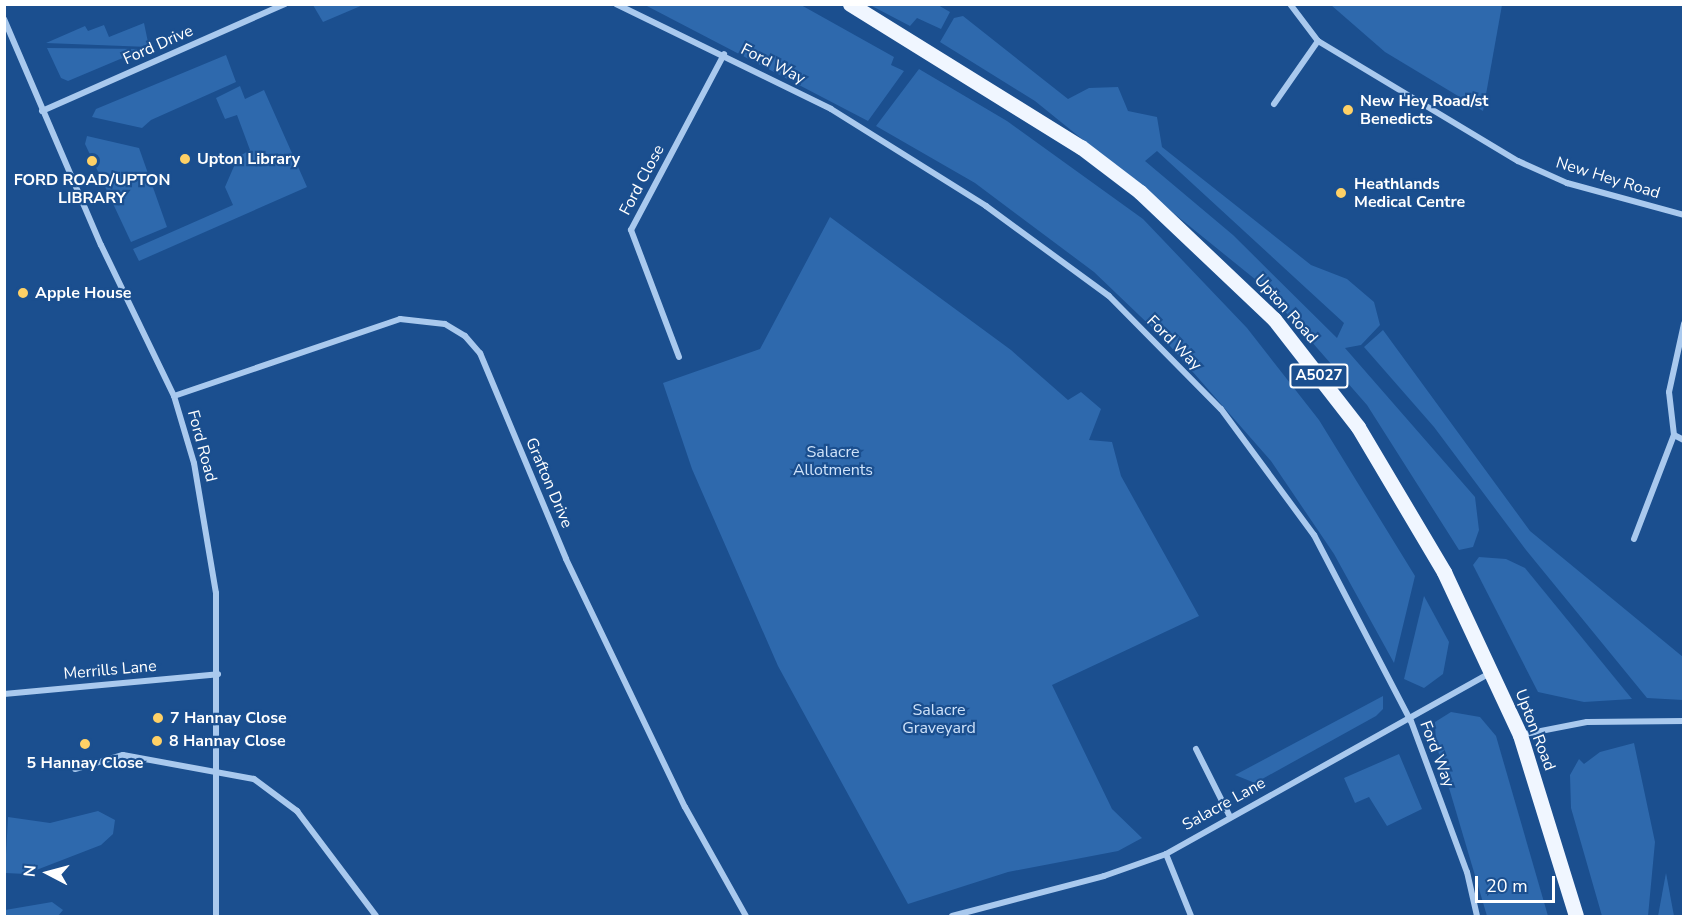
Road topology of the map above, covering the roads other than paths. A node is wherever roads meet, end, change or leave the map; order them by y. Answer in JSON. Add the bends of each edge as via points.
{"nodes":[{"id":1,"x":285,"y":4,"type":"edge"},
{"id":2,"x":616,"y":4,"type":"edge"},
{"id":3,"x":850,"y":4,"type":"edge"},
{"id":4,"x":1290,"y":4,"type":"edge"},
{"id":5,"x":4,"y":19,"type":"edge"},
{"id":6,"x":1318,"y":41,"type":"junction"},
{"id":7,"x":724,"y":54,"type":"junction"},
{"id":8,"x":1274,"y":104,"type":"dead end"},
{"id":9,"x":42,"y":111,"type":"junction"},
{"id":10,"x":1683,"y":215,"type":"edge"},
{"id":11,"x":1683,"y":324,"type":"edge"},
{"id":12,"x":679,"y":357,"type":"dead end"},
{"id":13,"x":174,"y":396,"type":"junction"},
{"id":14,"x":1674,"y":435,"type":"junction"},
{"id":15,"x":1683,"y":440,"type":"edge"},
{"id":16,"x":1634,"y":539,"type":"dead end"},
{"id":17,"x":1491,"y":671,"type":"junction"},
{"id":18,"x":218,"y":674,"type":"junction"},
{"id":19,"x":4,"y":694,"type":"edge"},
{"id":20,"x":1411,"y":721,"type":"junction"},
{"id":21,"x":1683,"y":721,"type":"edge"},
{"id":22,"x":1520,"y":735,"type":"junction"},
{"id":23,"x":1196,"y":749,"type":"dead end"},
{"id":24,"x":218,"y":768,"type":"junction"},
{"id":25,"x":75,"y":769,"type":"dead end"},
{"id":26,"x":1229,"y":815,"type":"junction"},
{"id":27,"x":1166,"y":854,"type":"junction"},
{"id":28,"x":216,"y":916,"type":"edge"},
{"id":29,"x":376,"y":916,"type":"edge"},
{"id":30,"x":746,"y":916,"type":"edge"},
{"id":31,"x":952,"y":916,"type":"edge"},
{"id":32,"x":1191,"y":916,"type":"edge"},
{"id":33,"x":1477,"y":916,"type":"edge"},
{"id":34,"x":1576,"y":916,"type":"edge"}],
"edges":[{"from":1,"to":9,"type":"street","name":"Ford Drive"},
{"from":2,"to":7,"type":"street","name":"Ford Way"},
{"from":3,"to":17,"type":"main road","name":"Upton Road","number":"A5027","via":[[1004,95],[1089,153],[1140,192],[1274,319],[1396,485]]},
{"from":4,"to":6,"type":"street","name":"New Hey Road"},
{"from":5,"to":9,"type":"street","name":"Ford Road"},
{"from":6,"to":8,"type":"street"},
{"from":6,"to":10,"type":"street","name":"New Hey Road","via":[[1518,161],[1567,183]]},
{"from":7,"to":12,"type":"street","name":"Ford Close","via":[[631,230]]},
{"from":7,"to":20,"type":"street","name":"Ford Way","via":[[867,130],[986,206],[1109,296],[1221,409],[1314,535]]},
{"from":9,"to":13,"type":"street","name":"Ford Road"},
{"from":11,"to":14,"type":"street","via":[[1669,392]]},
{"from":13,"to":18,"type":"street","name":"Ford Road","via":[[207,522]]},
{"from":13,"to":30,"type":"street","name":"Grafton Drive","via":[[400,319],[446,324],[465,336],[480,353],[566,559],[685,807]]},
{"from":14,"to":15,"type":"street"},
{"from":14,"to":16,"type":"street"},
{"from":17,"to":20,"type":"street","name":"Salacre Lane"},
{"from":17,"to":22,"type":"main road","name":"Upton Road","number":"A5027"},
{"from":18,"to":19,"type":"street","name":"Merrills Lane"},
{"from":18,"to":24,"type":"street","name":"Ford Road"},
{"from":20,"to":26,"type":"street","name":"Salacre Lane"},
{"from":20,"to":33,"type":"street","name":"Ford Way","via":[[1467,872]]},
{"from":21,"to":22,"type":"street","via":[[1587,722]]},
{"from":22,"to":34,"type":"main road","name":"Upton Road","number":"A5027"},
{"from":23,"to":26,"type":"street"},
{"from":24,"to":25,"type":"street","via":[[123,755]]},
{"from":24,"to":28,"type":"street","name":"Ford Road"},
{"from":24,"to":29,"type":"street","via":[[254,779],[297,811]]},
{"from":26,"to":27,"type":"street","name":"Salacre Lane"},
{"from":27,"to":31,"type":"street","name":"Salacre Lane","via":[[1104,876]]},
{"from":27,"to":32,"type":"street"}]}
